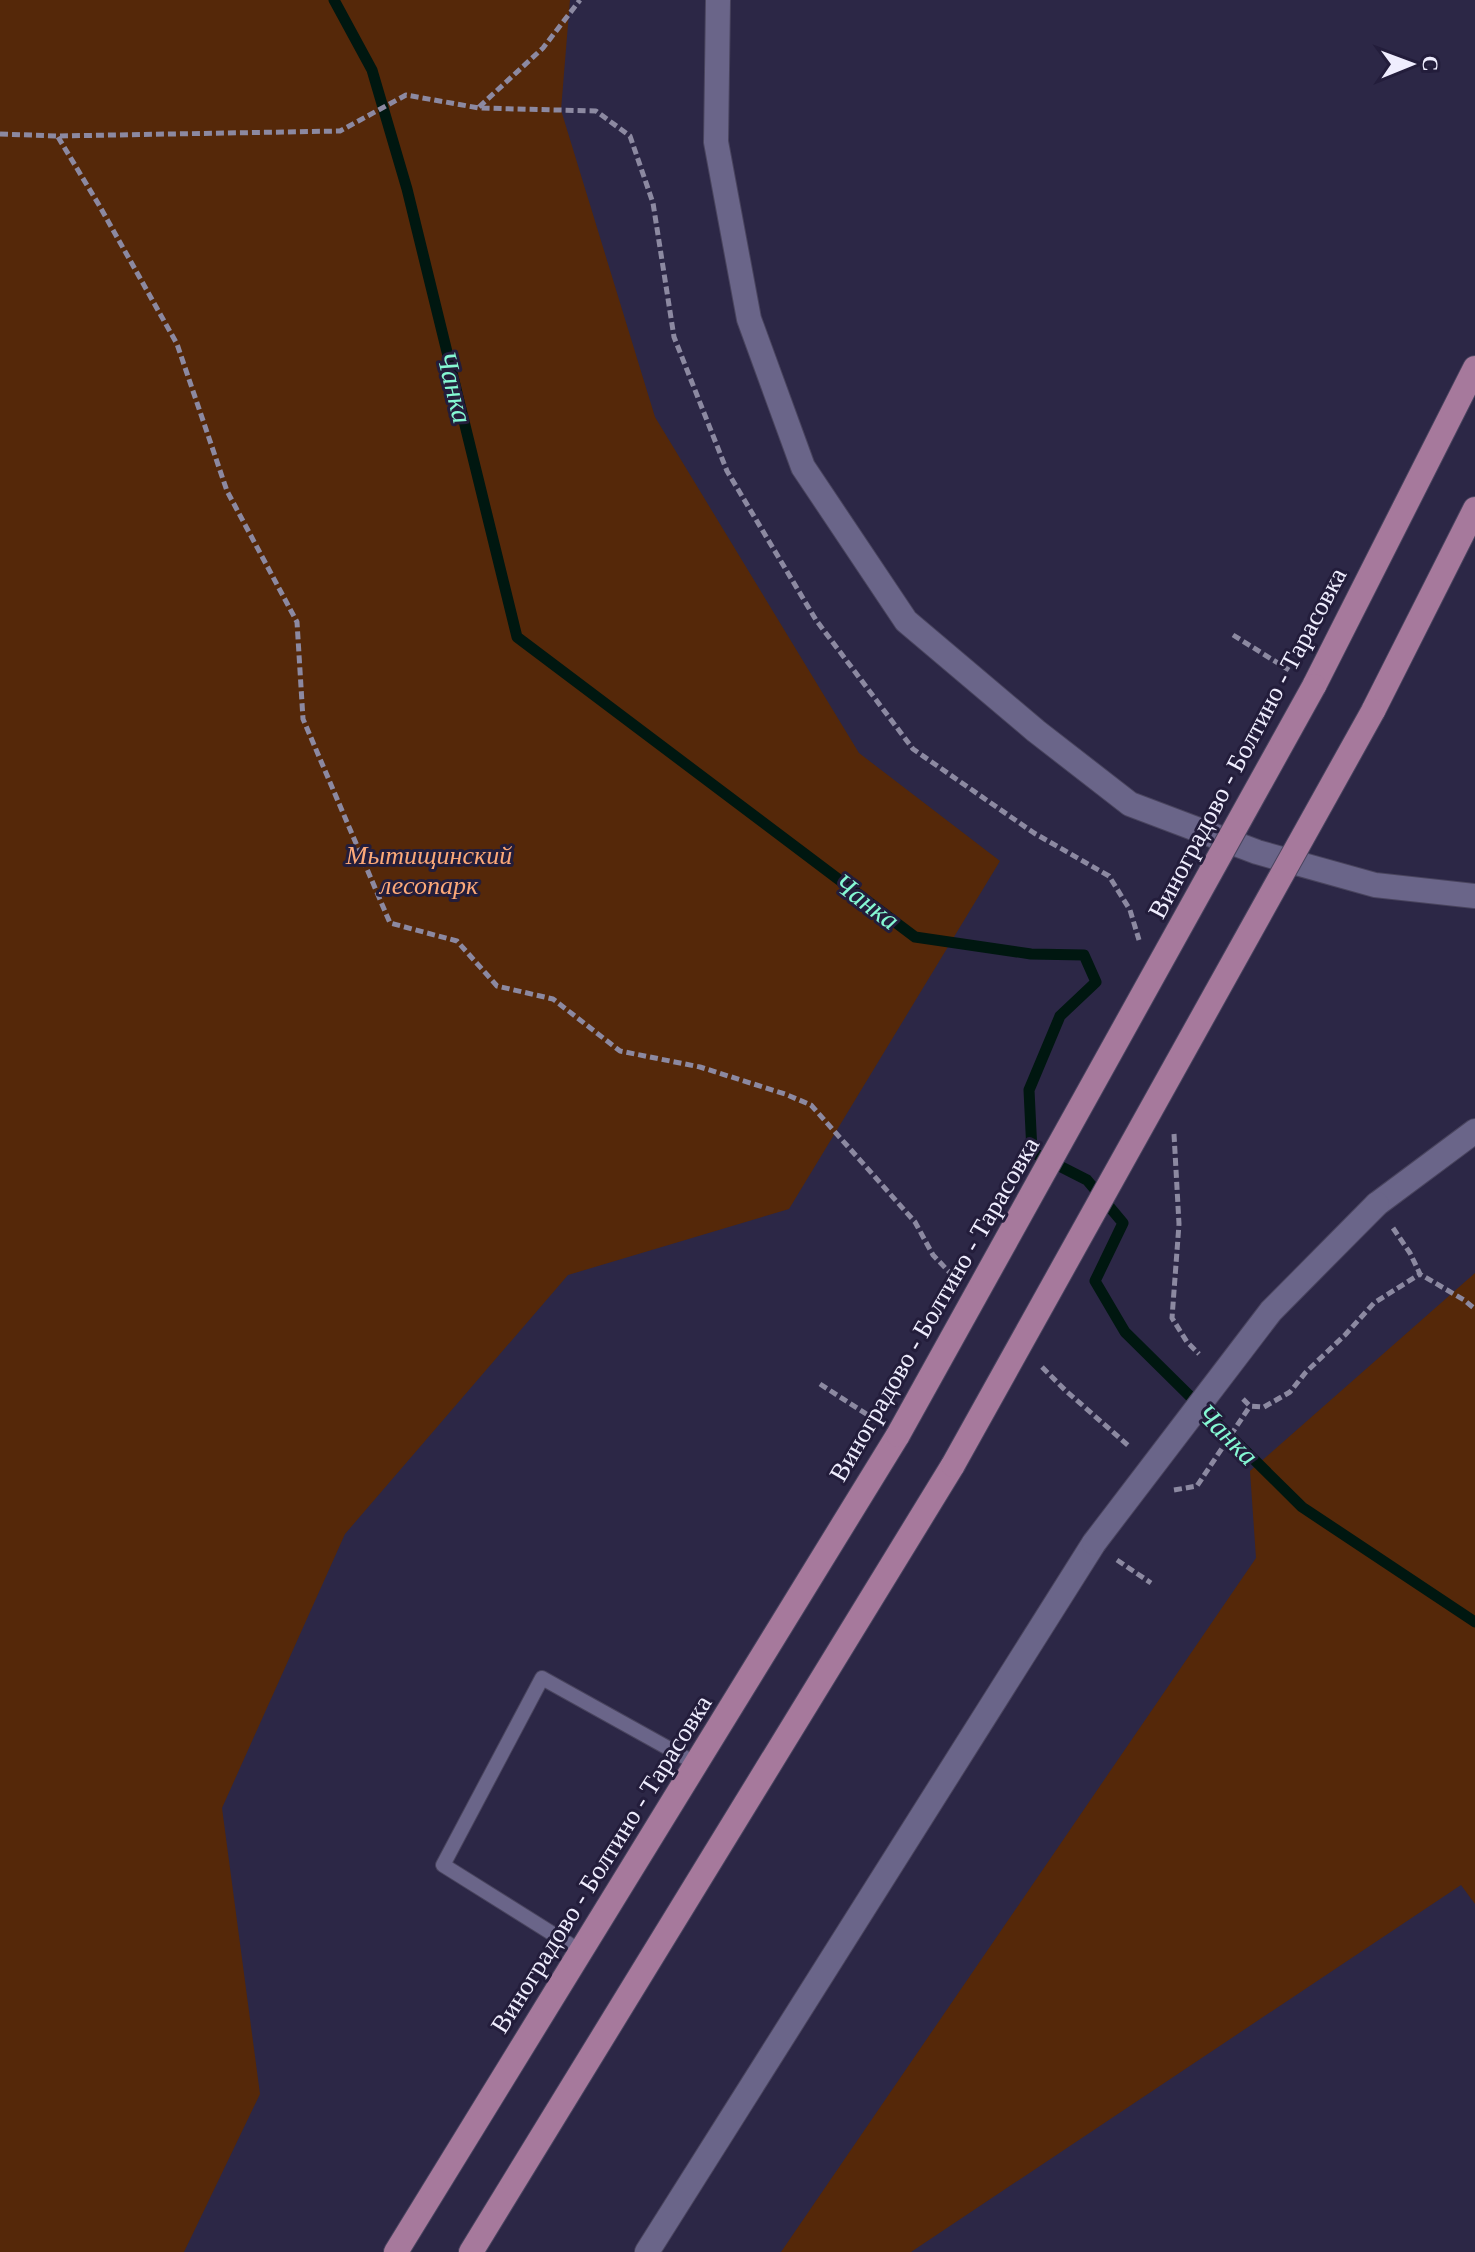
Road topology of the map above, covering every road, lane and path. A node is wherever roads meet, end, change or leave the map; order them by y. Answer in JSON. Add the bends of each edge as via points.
{"nodes":[{"id":1,"x":580,"y":0,"type":"edge"},
{"id":2,"x":718,"y":0,"type":"edge"},
{"id":3,"x":479,"y":108,"type":"junction"},
{"id":4,"x":0,"y":134,"type":"edge"},
{"id":5,"x":58,"y":136,"type":"junction"},
{"id":6,"x":1475,"y":368,"type":"edge"},
{"id":7,"x":1475,"y":509,"type":"edge"},
{"id":8,"x":1233,"y":635,"type":"dead end"},
{"id":9,"x":1314,"y":686,"type":"junction"},
{"id":10,"x":1475,"y":896,"type":"edge"},
{"id":11,"x":1142,"y":950,"type":"dead end"},
{"id":12,"x":1173,"y":1125,"type":"dead end"},
{"id":13,"x":1475,"y":1131,"type":"edge"},
{"id":14,"x":1410,"y":1253,"type":"dead end"},
{"id":15,"x":1420,"y":1274,"type":"junction"},
{"id":16,"x":955,"y":1278,"type":"dead end"},
{"id":17,"x":1475,"y":1309,"type":"edge"},
{"id":18,"x":1032,"y":1356,"type":"dead end"},
{"id":19,"x":1208,"y":1363,"type":"dead end"},
{"id":20,"x":820,"y":1384,"type":"dead end"},
{"id":21,"x":1240,"y":1396,"type":"dead end"},
{"id":22,"x":1250,"y":1406,"type":"junction"},
{"id":23,"x":898,"y":1435,"type":"junction"},
{"id":24,"x":1141,"y":1458,"type":"dead end"},
{"id":25,"x":1163,"y":1479,"type":"dead end"},
{"id":26,"x":1094,"y":1543,"type":"junction"},
{"id":27,"x":1151,"y":1583,"type":"dead end"},
{"id":28,"x":695,"y":1763,"type":"junction"},
{"id":29,"x":580,"y":1951,"type":"junction"},
{"id":30,"x":396,"y":2252,"type":"edge"},
{"id":31,"x":471,"y":2252,"type":"edge"},
{"id":32,"x":647,"y":2252,"type":"edge"}],
"edges":[{"from":1,"to":3,"type":"path","via":[[543,48]]},
{"from":2,"to":10,"type":"main road","via":[[716,142],[749,319],[803,467],[906,621],[1130,804],[1257,852],[1375,885]]},
{"from":3,"to":5,"type":"path","via":[[406,95],[340,131]]},
{"from":3,"to":11,"type":"path","via":[[596,111],[630,136],[653,203],[674,337],[727,471],[816,620],[913,749],[1034,833],[1109,876],[1130,910]]},
{"from":4,"to":5,"type":"path"},
{"from":5,"to":16,"type":"path","via":[[177,344],[227,491],[297,622],[303,719],[390,923],[457,941],[497,986],[553,999],[620,1051],[700,1067],[811,1105],[915,1222],[933,1255]]},
{"from":6,"to":9,"type":"main road","name":"Виноградово - Болтино - Тарасовка"},
{"from":7,"to":31,"type":"main road","bridge":true,"via":[[1373,711],[953,1465]]},
{"from":8,"to":9,"type":"path"},
{"from":9,"to":23,"type":"main road","name":"Виноградово - Болтино - Тарасовка","bridge":true},
{"from":12,"to":19,"type":"path","via":[[1179,1224],[1172,1318]]},
{"from":13,"to":26,"type":"main road","bridge":true,"via":[[1377,1204],[1271,1311]]},
{"from":14,"to":15,"type":"path"},
{"from":15,"to":17,"type":"path"},
{"from":15,"to":22,"type":"path","via":[[1374,1303],[1290,1392],[1264,1407]]},
{"from":18,"to":24,"type":"path"},
{"from":20,"to":23,"type":"path"},
{"from":21,"to":22,"type":"path"},
{"from":22,"to":25,"type":"path","via":[[1197,1486],[1175,1490]]},
{"from":23,"to":28,"type":"main road","name":"Виноградово - Болтино - Тарасовка"},
{"from":26,"to":27,"type":"path"},
{"from":26,"to":32,"type":"main road"},
{"from":28,"to":29,"type":"main road","name":"Виноградово - Болтино - Тарасовка"},
{"from":28,"to":29,"type":"lane","via":[[542,1678],[443,1865]]},
{"from":29,"to":30,"type":"main road","name":"Виноградово - Болтино - Тарасовка"}]}
